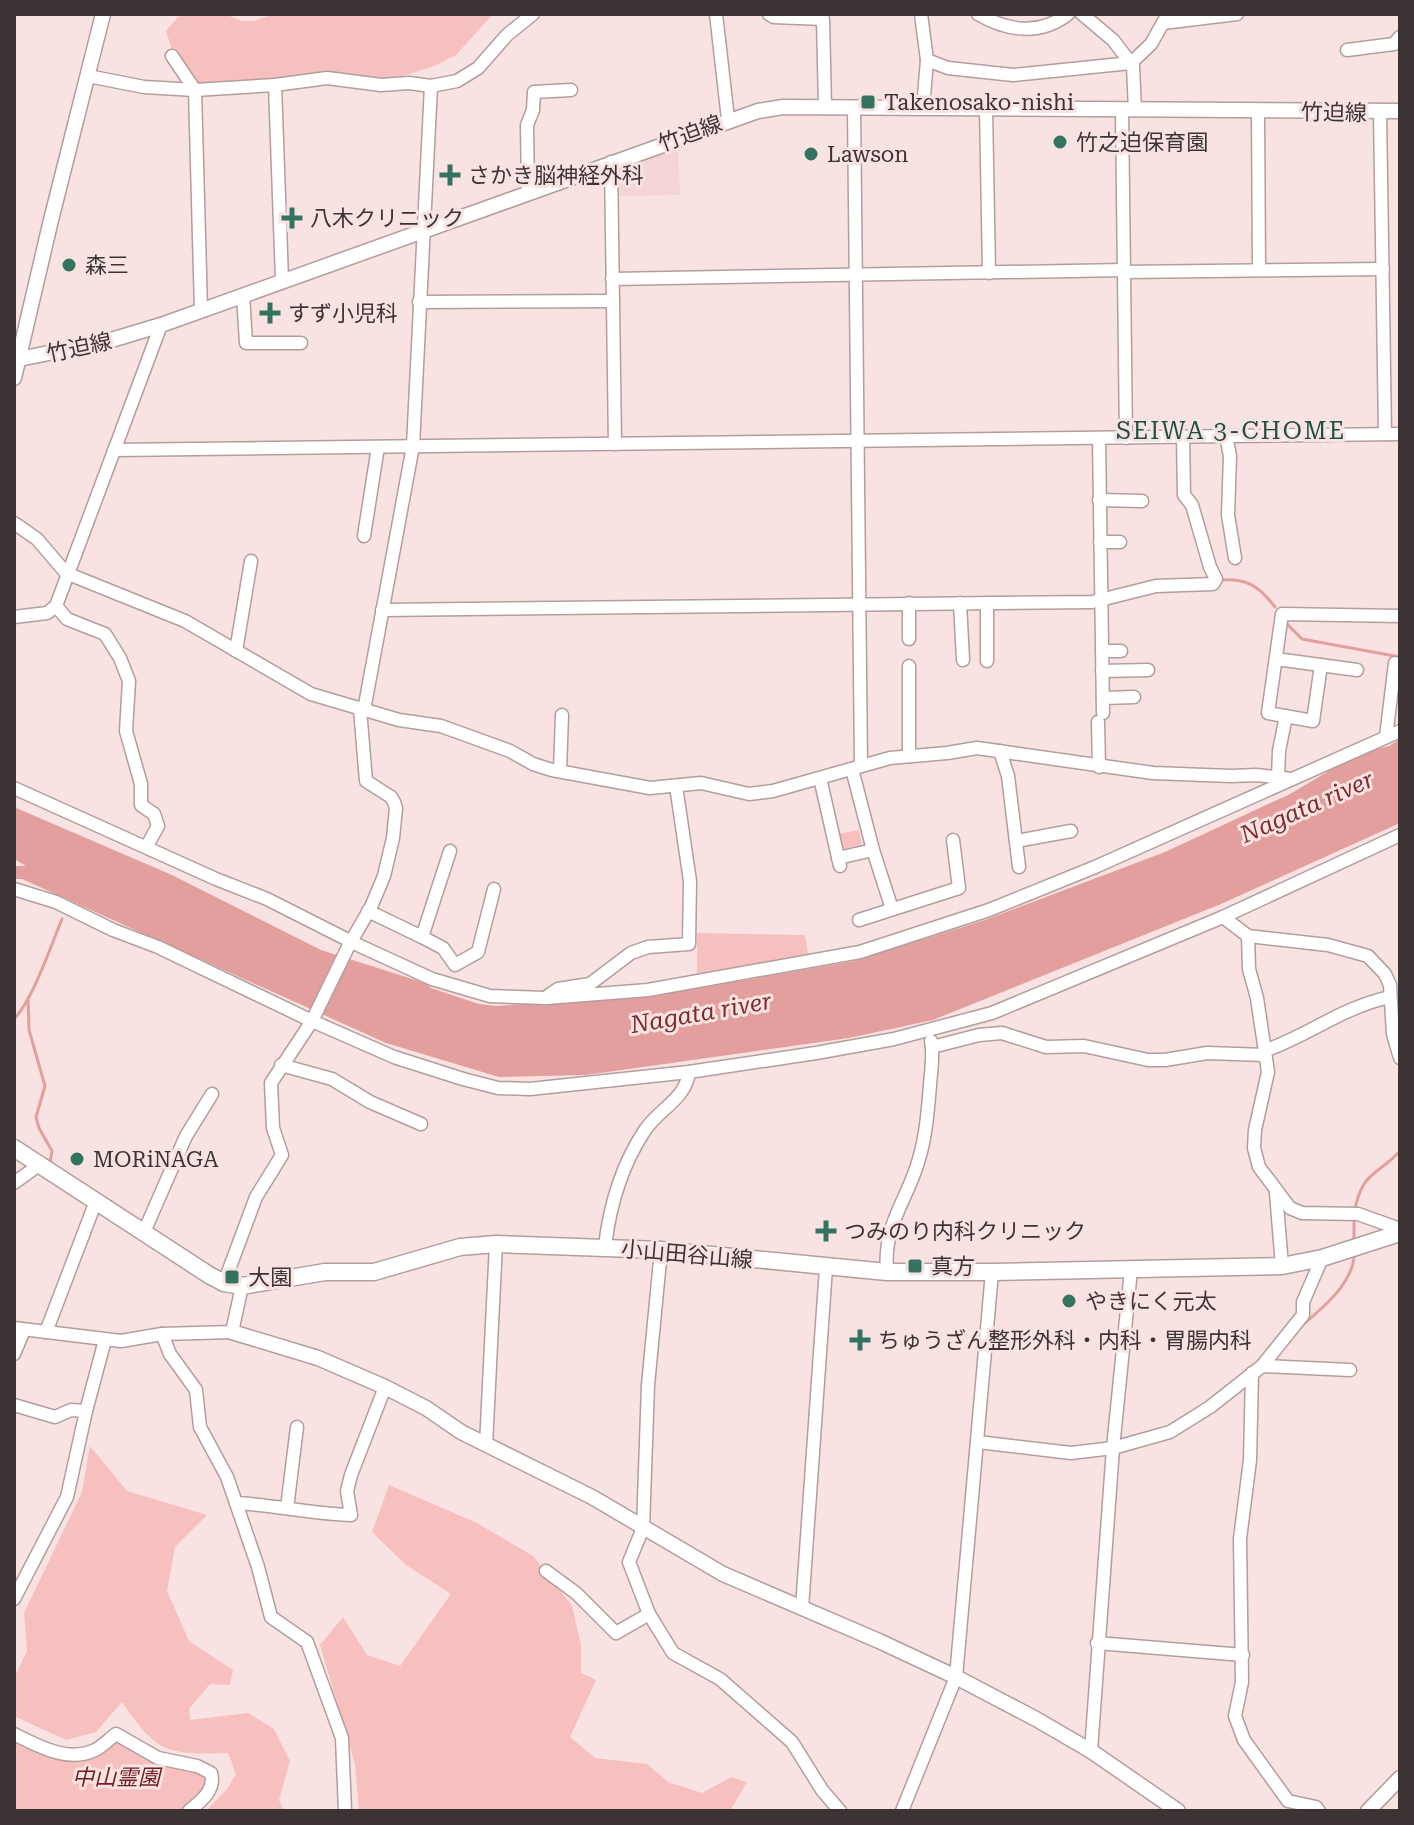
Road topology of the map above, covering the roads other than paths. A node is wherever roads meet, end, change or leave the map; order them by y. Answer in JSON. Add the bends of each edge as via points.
{"nodes":[{"id":1,"x":533,"y":14,"type":"edge"},
{"id":2,"x":716,"y":14,"type":"edge"},
{"id":3,"x":769,"y":14,"type":"edge"},
{"id":4,"x":921,"y":14,"type":"edge"},
{"id":5,"x":1068,"y":14,"type":"edge"},
{"id":6,"x":1082,"y":14,"type":"edge"},
{"id":7,"x":1237,"y":14,"type":"edge"},
{"id":8,"x":100,"y":15,"type":"edge"},
{"id":9,"x":988,"y":16,"type":"edge"},
{"id":10,"x":1166,"y":19,"type":"edge"},
{"id":11,"x":1400,"y":37,"type":"edge"},
{"id":12,"x":1347,"y":50,"type":"dead end"},
{"id":13,"x":172,"y":56,"type":"dead end"},
{"id":14,"x":927,"y":60,"type":"junction"},
{"id":15,"x":1131,"y":63,"type":"junction"},
{"id":16,"x":88,"y":76,"type":"junction"},
{"id":17,"x":275,"y":85,"type":"junction"},
{"id":18,"x":431,"y":86,"type":"junction"},
{"id":19,"x":195,"y":90,"type":"junction"},
{"id":20,"x":571,"y":90,"type":"dead end"},
{"id":21,"x":825,"y":107,"type":"junction"},
{"id":22,"x":854,"y":107,"type":"junction"},
{"id":23,"x":923,"y":108,"type":"junction"},
{"id":24,"x":986,"y":108,"type":"junction"},
{"id":25,"x":1128,"y":110,"type":"junction"},
{"id":26,"x":1258,"y":111,"type":"junction"},
{"id":27,"x":1400,"y":111,"type":"edge"},
{"id":28,"x":1380,"y":112,"type":"junction"},
{"id":29,"x":728,"y":119,"type":"junction"},
{"id":30,"x":611,"y":162,"type":"junction"},
{"id":31,"x":528,"y":192,"type":"junction"},
{"id":32,"x":422,"y":230,"type":"junction"},
{"id":33,"x":1259,"y":269,"type":"junction"},
{"id":34,"x":1383,"y":269,"type":"junction"},
{"id":35,"x":1124,"y":271,"type":"junction"},
{"id":36,"x":989,"y":273,"type":"junction"},
{"id":37,"x":855,"y":275,"type":"junction"},
{"id":38,"x":612,"y":279,"type":"junction"},
{"id":39,"x":282,"y":280,"type":"junction"},
{"id":40,"x":243,"y":295,"type":"junction"},
{"id":41,"x":613,"y":301,"type":"junction"},
{"id":42,"x":419,"y":302,"type":"junction"},
{"id":43,"x":201,"y":310,"type":"junction"},
{"id":44,"x":161,"y":325,"type":"junction"},
{"id":45,"x":301,"y":343,"type":"dead end"},
{"id":46,"x":16,"y":360,"type":"edge"},
{"id":47,"x":14,"y":378,"type":"edge"},
{"id":48,"x":1385,"y":434,"type":"junction"},
{"id":49,"x":1400,"y":434,"type":"edge"},
{"id":50,"x":1226,"y":436,"type":"junction"},
{"id":51,"x":1183,"y":437,"type":"junction"},
{"id":52,"x":1099,"y":438,"type":"junction"},
{"id":53,"x":1126,"y":438,"type":"junction"},
{"id":54,"x":857,"y":441,"type":"junction"},
{"id":55,"x":615,"y":444,"type":"junction"},
{"id":56,"x":413,"y":446,"type":"junction"},
{"id":57,"x":378,"y":447,"type":"junction"},
{"id":58,"x":114,"y":450,"type":"junction"},
{"id":59,"x":1099,"y":500,"type":"junction"},
{"id":60,"x":1142,"y":501,"type":"dead end"},
{"id":61,"x":14,"y":523,"type":"edge"},
{"id":62,"x":364,"y":536,"type":"dead end"},
{"id":63,"x":1100,"y":542,"type":"junction"},
{"id":64,"x":1120,"y":542,"type":"dead end"},
{"id":65,"x":1235,"y":558,"type":"dead end"},
{"id":66,"x":251,"y":561,"type":"dead end"},
{"id":67,"x":66,"y":573,"type":"junction"},
{"id":68,"x":1100,"y":600,"type":"junction"},
{"id":69,"x":909,"y":603,"type":"junction"},
{"id":70,"x":960,"y":603,"type":"junction"},
{"id":71,"x":987,"y":603,"type":"junction"},
{"id":72,"x":858,"y":604,"type":"junction"},
{"id":73,"x":56,"y":606,"type":"junction"},
{"id":74,"x":382,"y":610,"type":"junction"},
{"id":75,"x":1400,"y":616,"type":"edge"},
{"id":76,"x":14,"y":617,"type":"edge"},
{"id":77,"x":909,"y":639,"type":"dead end"},
{"id":78,"x":236,"y":651,"type":"junction"},
{"id":79,"x":1102,"y":651,"type":"junction"},
{"id":80,"x":1121,"y":651,"type":"dead end"},
{"id":81,"x":1276,"y":659,"type":"junction"},
{"id":82,"x":963,"y":660,"type":"dead end"},
{"id":83,"x":987,"y":661,"type":"dead end"},
{"id":84,"x":1395,"y":663,"type":"dead end"},
{"id":85,"x":1321,"y":665,"type":"junction"},
{"id":86,"x":909,"y":666,"type":"dead end"},
{"id":87,"x":1148,"y":670,"type":"dead end"},
{"id":88,"x":1357,"y":670,"type":"dead end"},
{"id":89,"x":1102,"y":671,"type":"junction"},
{"id":90,"x":1134,"y":697,"type":"dead end"},
{"id":91,"x":1103,"y":698,"type":"junction"},
{"id":92,"x":362,"y":710,"type":"junction"},
{"id":93,"x":562,"y":715,"type":"dead end"},
{"id":94,"x":1286,"y":716,"type":"junction"},
{"id":95,"x":1400,"y":731,"type":"edge"},
{"id":96,"x":1386,"y":737,"type":"junction"},
{"id":97,"x":1000,"y":751,"type":"junction"},
{"id":98,"x":909,"y":756,"type":"junction"},
{"id":99,"x":856,"y":767,"type":"junction"},
{"id":100,"x":1099,"y":767,"type":"junction"},
{"id":101,"x":560,"y":771,"type":"junction"},
{"id":102,"x":1278,"y":777,"type":"junction"},
{"id":103,"x":820,"y":778,"type":"junction"},
{"id":104,"x":1292,"y":779,"type":"junction"},
{"id":105,"x":676,"y":786,"type":"junction"},
{"id":106,"x":14,"y":788,"type":"edge"},
{"id":107,"x":1071,"y":831,"type":"dead end"},
{"id":108,"x":1400,"y":835,"type":"edge"},
{"id":109,"x":953,"y":840,"type":"dead end"},
{"id":110,"x":1016,"y":841,"type":"junction"},
{"id":111,"x":147,"y":846,"type":"junction"},
{"id":112,"x":873,"y":850,"type":"junction"},
{"id":113,"x":450,"y":851,"type":"dead end"},
{"id":114,"x":1019,"y":867,"type":"dead end"},
{"id":115,"x":14,"y":889,"type":"edge"},
{"id":116,"x":494,"y":889,"type":"dead end"},
{"id":117,"x":892,"y":909,"type":"junction"},
{"id":118,"x":368,"y":911,"type":"junction"},
{"id":119,"x":1223,"y":917,"type":"junction"},
{"id":120,"x":859,"y":920,"type":"dead end"},
{"id":121,"x":1248,"y":936,"type":"junction"},
{"id":122,"x":422,"y":937,"type":"junction"},
{"id":123,"x":350,"y":943,"type":"junction"},
{"id":124,"x":1390,"y":997,"type":"junction"},
{"id":125,"x":547,"y":998,"type":"junction"},
{"id":126,"x":312,"y":1021,"type":"junction"},
{"id":127,"x":927,"y":1030,"type":"junction"},
{"id":128,"x":932,"y":1047,"type":"junction"},
{"id":129,"x":1265,"y":1053,"type":"junction"},
{"id":130,"x":1400,"y":1058,"type":"edge"},
{"id":131,"x":281,"y":1065,"type":"junction"},
{"id":132,"x":689,"y":1072,"type":"junction"},
{"id":133,"x":212,"y":1094,"type":"dead end"},
{"id":134,"x":421,"y":1124,"type":"dead end"},
{"id":135,"x":14,"y":1148,"type":"edge"},
{"id":136,"x":39,"y":1165,"type":"junction"},
{"id":137,"x":14,"y":1183,"type":"edge"},
{"id":138,"x":1276,"y":1193,"type":"junction"},
{"id":139,"x":96,"y":1201,"type":"junction"},
{"id":140,"x":1400,"y":1231,"type":"edge"},
{"id":141,"x":144,"y":1232,"type":"junction"},
{"id":142,"x":496,"y":1244,"type":"junction"},
{"id":143,"x":605,"y":1246,"type":"junction"},
{"id":144,"x":661,"y":1250,"type":"junction"},
{"id":145,"x":1322,"y":1258,"type":"junction"},
{"id":146,"x":1282,"y":1266,"type":"junction"},
{"id":147,"x":826,"y":1268,"type":"junction"},
{"id":148,"x":1131,"y":1270,"type":"junction"},
{"id":149,"x":887,"y":1272,"type":"junction"},
{"id":150,"x":992,"y":1272,"type":"junction"},
{"id":151,"x":224,"y":1283,"type":"junction"},
{"id":152,"x":242,"y":1286,"type":"junction"},
{"id":153,"x":19,"y":1329,"type":"edge"},
{"id":154,"x":46,"y":1332,"type":"junction"},
{"id":155,"x":232,"y":1332,"type":"junction"},
{"id":156,"x":162,"y":1334,"type":"junction"},
{"id":157,"x":105,"y":1340,"type":"junction"},
{"id":158,"x":14,"y":1354,"type":"edge"},
{"id":159,"x":1257,"y":1370,"type":"junction"},
{"id":160,"x":1350,"y":1370,"type":"dead end"},
{"id":161,"x":385,"y":1387,"type":"junction"},
{"id":162,"x":14,"y":1405,"type":"edge"},
{"id":163,"x":86,"y":1411,"type":"junction"},
{"id":164,"x":297,"y":1427,"type":"dead end"},
{"id":165,"x":978,"y":1442,"type":"junction"},
{"id":166,"x":486,"y":1445,"type":"junction"},
{"id":167,"x":1113,"y":1448,"type":"junction"},
{"id":168,"x":236,"y":1503,"type":"junction"},
{"id":169,"x":287,"y":1508,"type":"junction"},
{"id":170,"x":643,"y":1528,"type":"junction"},
{"id":171,"x":546,"y":1571,"type":"dead end"},
{"id":172,"x":14,"y":1599,"type":"edge"},
{"id":173,"x":802,"y":1608,"type":"junction"},
{"id":174,"x":649,"y":1614,"type":"junction"},
{"id":175,"x":1097,"y":1643,"type":"junction"},
{"id":176,"x":1243,"y":1655,"type":"junction"},
{"id":177,"x":956,"y":1677,"type":"junction"},
{"id":178,"x":14,"y":1734,"type":"edge"},
{"id":179,"x":1091,"y":1751,"type":"junction"},
{"id":180,"x":1400,"y":1778,"type":"edge"},
{"id":181,"x":189,"y":1811,"type":"edge"},
{"id":182,"x":345,"y":1811,"type":"edge"},
{"id":183,"x":840,"y":1811,"type":"edge"},
{"id":184,"x":902,"y":1811,"type":"edge"},
{"id":185,"x":1178,"y":1811,"type":"edge"},
{"id":186,"x":1319,"y":1811,"type":"edge"},
{"id":187,"x":1368,"y":1811,"type":"edge"}],
"edges":[{"from":1,"to":18,"type":"street","via":[[478,68],[457,81]]},
{"from":2,"to":29,"type":"street"},
{"from":3,"to":21,"type":"street","via":[[823,19]]},
{"from":4,"to":14,"type":"street"},
{"from":5,"to":9,"type":"street","via":[[1024,31]]},
{"from":6,"to":15,"type":"street"},
{"from":7,"to":10,"type":"street"},
{"from":8,"to":16,"type":"street"},
{"from":10,"to":15,"type":"street"},
{"from":11,"to":12,"type":"street","via":[[1394,44]]},
{"from":13,"to":19,"type":"street"},
{"from":14,"to":15,"type":"street","via":[[948,68],[1013,75]]},
{"from":14,"to":23,"type":"street"},
{"from":15,"to":25,"type":"street"},
{"from":16,"to":19,"type":"street"},
{"from":16,"to":46,"type":"street"},
{"from":17,"to":18,"type":"street","via":[[327,78]]},
{"from":17,"to":19,"type":"street"},
{"from":17,"to":39,"type":"street"},
{"from":18,"to":32,"type":"street"},
{"from":19,"to":43,"type":"street"},
{"from":20,"to":31,"type":"street","via":[[534,92],[527,125]]},
{"from":21,"to":22,"type":"street","name":"竹迫線"},
{"from":21,"to":29,"type":"street","name":"竹迫線","via":[[770,109]]},
{"from":22,"to":23,"type":"street","name":"竹迫線"},
{"from":22,"to":37,"type":"street"},
{"from":23,"to":24,"type":"street","name":"竹迫線"},
{"from":24,"to":25,"type":"street","name":"竹迫線"},
{"from":24,"to":36,"type":"street"},
{"from":25,"to":26,"type":"street","name":"竹迫線"},
{"from":25,"to":35,"type":"street"},
{"from":26,"to":28,"type":"street","name":"竹迫線"},
{"from":26,"to":33,"type":"street"},
{"from":27,"to":28,"type":"street","name":"竹迫線"},
{"from":28,"to":34,"type":"street"},
{"from":29,"to":30,"type":"street","name":"竹迫線"},
{"from":30,"to":31,"type":"street","name":"竹迫線"},
{"from":30,"to":38,"type":"street"},
{"from":31,"to":32,"type":"street","name":"竹迫線"},
{"from":32,"to":39,"type":"street","name":"竹迫線"},
{"from":32,"to":42,"type":"street"},
{"from":33,"to":34,"type":"street"},
{"from":33,"to":35,"type":"street"},
{"from":34,"to":48,"type":"street"},
{"from":35,"to":36,"type":"street"},
{"from":35,"to":53,"type":"street"},
{"from":36,"to":37,"type":"street"},
{"from":37,"to":38,"type":"street"},
{"from":37,"to":54,"type":"street"},
{"from":38,"to":41,"type":"street"},
{"from":39,"to":40,"type":"street","name":"竹迫線"},
{"from":40,"to":43,"type":"street","name":"竹迫線"},
{"from":40,"to":45,"type":"street","via":[[246,343]]},
{"from":41,"to":42,"type":"street"},
{"from":41,"to":55,"type":"street"},
{"from":42,"to":56,"type":"street"},
{"from":43,"to":44,"type":"street","name":"竹迫線"},
{"from":44,"to":46,"type":"street","name":"竹迫線"},
{"from":44,"to":58,"type":"street"},
{"from":46,"to":47,"type":"street"},
{"from":48,"to":49,"type":"street"},
{"from":48,"to":50,"type":"street"},
{"from":50,"to":51,"type":"street"},
{"from":50,"to":65,"type":"street"},
{"from":51,"to":53,"type":"street"},
{"from":51,"to":68,"type":"street","via":[[1184,495],[1192,505],[1216,582],[1156,586]]},
{"from":52,"to":53,"type":"street"},
{"from":52,"to":54,"type":"street"},
{"from":52,"to":59,"type":"street"},
{"from":54,"to":55,"type":"street"},
{"from":54,"to":72,"type":"street"},
{"from":55,"to":56,"type":"street"},
{"from":56,"to":57,"type":"street"},
{"from":56,"to":74,"type":"street"},
{"from":57,"to":58,"type":"street"},
{"from":57,"to":62,"type":"street"},
{"from":58,"to":67,"type":"street"},
{"from":59,"to":60,"type":"street"},
{"from":59,"to":63,"type":"street"},
{"from":61,"to":67,"type":"street","via":[[37,539]]},
{"from":63,"to":64,"type":"street"},
{"from":63,"to":68,"type":"street"},
{"from":66,"to":78,"type":"street"},
{"from":67,"to":73,"type":"street"},
{"from":67,"to":78,"type":"street","via":[[185,621]]},
{"from":68,"to":71,"type":"street"},
{"from":68,"to":79,"type":"street"},
{"from":69,"to":70,"type":"street"},
{"from":69,"to":72,"type":"street"},
{"from":69,"to":77,"type":"street"},
{"from":70,"to":71,"type":"street"},
{"from":70,"to":82,"type":"street"},
{"from":71,"to":83,"type":"street"},
{"from":72,"to":74,"type":"street"},
{"from":72,"to":99,"type":"street"},
{"from":73,"to":76,"type":"street","via":[[47,613]]},
{"from":73,"to":111,"type":"street","via":[[67,619],[105,634],[127,672],[127,741],[141,784],[141,805],[154,814],[158,826]]},
{"from":74,"to":92,"type":"street"},
{"from":75,"to":81,"type":"street","via":[[1282,614]]},
{"from":78,"to":92,"type":"street","via":[[311,694]]},
{"from":79,"to":80,"type":"street"},
{"from":79,"to":89,"type":"street"},
{"from":81,"to":85,"type":"street"},
{"from":81,"to":94,"type":"street","via":[[1268,713]]},
{"from":84,"to":96,"type":"street"},
{"from":85,"to":88,"type":"street"},
{"from":85,"to":94,"type":"street","via":[[1313,721]]},
{"from":86,"to":98,"type":"street"},
{"from":87,"to":89,"type":"street"},
{"from":89,"to":91,"type":"street"},
{"from":90,"to":91,"type":"street"},
{"from":91,"to":100,"type":"street"},
{"from":92,"to":101,"type":"street","via":[[441,726]]},
{"from":92,"to":118,"type":"street","via":[[366,781],[391,797],[396,808],[387,865]]},
{"from":93,"to":101,"type":"street"},
{"from":94,"to":102,"type":"street"},
{"from":95,"to":96,"type":"street"},
{"from":96,"to":104,"type":"street"},
{"from":97,"to":98,"type":"street","via":[[977,748]]},
{"from":97,"to":100,"type":"street"},
{"from":97,"to":110,"type":"street"},
{"from":98,"to":99,"type":"street"},
{"from":99,"to":103,"type":"street"},
{"from":99,"to":112,"type":"street"},
{"from":100,"to":102,"type":"street"},
{"from":101,"to":105,"type":"street","via":[[650,788]]},
{"from":102,"to":104,"type":"street"},
{"from":103,"to":105,"type":"street","via":[[749,794],[701,783]]},
{"from":103,"to":112,"type":"street","via":[[839,862]]},
{"from":104,"to":125,"type":"street","via":[[1082,873],[860,952],[648,990]]},
{"from":105,"to":125,"type":"street","via":[[690,881],[689,944],[631,953],[590,984],[558,989]]},
{"from":106,"to":111,"type":"street"},
{"from":107,"to":110,"type":"street"},
{"from":108,"to":119,"type":"street"},
{"from":109,"to":117,"type":"street","via":[[959,888]]},
{"from":110,"to":114,"type":"street"},
{"from":111,"to":123,"type":"street"},
{"from":112,"to":117,"type":"street"},
{"from":113,"to":122,"type":"street"},
{"from":115,"to":126,"type":"street","via":[[158,947]]},
{"from":116,"to":122,"type":"street","via":[[478,952],[455,965],[443,948]]},
{"from":117,"to":120,"type":"street"},
{"from":118,"to":122,"type":"street"},
{"from":118,"to":123,"type":"street"},
{"from":119,"to":121,"type":"street"},
{"from":119,"to":127,"type":"street","via":[[1037,996]]},
{"from":121,"to":124,"type":"street","via":[[1299,940],[1368,956],[1385,974]]},
{"from":121,"to":129,"type":"street"},
{"from":123,"to":125,"type":"street","via":[[455,987],[490,996]]},
{"from":123,"to":126,"type":"street"},
{"from":124,"to":129,"type":"street","via":[[1341,1012]]},
{"from":124,"to":130,"type":"street"},
{"from":126,"to":131,"type":"street"},
{"from":126,"to":132,"type":"street","via":[[394,1057],[498,1088]]},
{"from":127,"to":128,"type":"street"},
{"from":127,"to":132,"type":"street"},
{"from":128,"to":129,"type":"street","via":[[1002,1033],[1046,1047],[1084,1046],[1148,1060]]},
{"from":128,"to":149,"type":"street","via":[[922,1148],[890,1228]]},
{"from":129,"to":138,"type":"street","via":[[1268,1072],[1254,1148]]},
{"from":131,"to":134,"type":"street","via":[[332,1079]]},
{"from":131,"to":151,"type":"street","via":[[271,1083],[270,1114],[282,1155],[256,1197]]},
{"from":132,"to":143,"type":"street","via":[[682,1090],[647,1127],[622,1174]]},
{"from":133,"to":141,"type":"street","via":[[186,1136]]},
{"from":135,"to":136,"type":"main road","name":"小山田谷山線"},
{"from":136,"to":137,"type":"street"},
{"from":136,"to":139,"type":"main road","name":"小山田谷山線"},
{"from":138,"to":140,"type":"street","via":[[1302,1213],[1354,1214]]},
{"from":138,"to":146,"type":"street"},
{"from":139,"to":141,"type":"main road","name":"小山田谷山線"},
{"from":139,"to":154,"type":"street"},
{"from":140,"to":145,"type":"main road","name":"小山田谷山線"},
{"from":141,"to":151,"type":"main road","name":"小山田谷山線"},
{"from":142,"to":143,"type":"main road","name":"小山田谷山線"},
{"from":142,"to":152,"type":"main road","name":"小山田谷山線","via":[[460,1247],[374,1272],[301,1274]]},
{"from":142,"to":166,"type":"street"},
{"from":143,"to":144,"type":"main road","name":"小山田谷山線"},
{"from":144,"to":147,"type":"main road","name":"小山田谷山線"},
{"from":144,"to":170,"type":"street","via":[[648,1385]]},
{"from":145,"to":146,"type":"main road","name":"小山田谷山線"},
{"from":145,"to":159,"type":"street","via":[[1303,1302],[1303,1315]]},
{"from":146,"to":148,"type":"main road","name":"小山田谷山線"},
{"from":147,"to":149,"type":"main road","name":"小山田谷山線"},
{"from":147,"to":173,"type":"street"},
{"from":148,"to":150,"type":"main road","name":"小山田谷山線"},
{"from":148,"to":167,"type":"street"},
{"from":149,"to":150,"type":"main road","name":"小山田谷山線"},
{"from":150,"to":165,"type":"street"},
{"from":151,"to":152,"type":"main road","name":"小山田谷山線"},
{"from":152,"to":155,"type":"street"},
{"from":153,"to":154,"type":"street"},
{"from":153,"to":158,"type":"street"},
{"from":154,"to":157,"type":"street"},
{"from":155,"to":156,"type":"street"},
{"from":155,"to":161,"type":"street","via":[[318,1358]]},
{"from":156,"to":157,"type":"street"},
{"from":156,"to":168,"type":"street","via":[[196,1390],[200,1427]]},
{"from":157,"to":163,"type":"street"},
{"from":159,"to":160,"type":"street"},
{"from":159,"to":167,"type":"street","via":[[1186,1424]]},
{"from":159,"to":176,"type":"street","via":[[1240,1539]]},
{"from":161,"to":166,"type":"street"},
{"from":161,"to":169,"type":"street","via":[[351,1475],[351,1515]]},
{"from":162,"to":163,"type":"street","via":[[55,1417]]},
{"from":163,"to":172,"type":"street","via":[[67,1497]]},
{"from":164,"to":169,"type":"street"},
{"from":165,"to":167,"type":"street","via":[[1071,1453]]},
{"from":165,"to":177,"type":"street"},
{"from":166,"to":170,"type":"street"},
{"from":167,"to":175,"type":"street"},
{"from":168,"to":169,"type":"street"},
{"from":168,"to":182,"type":"street","via":[[271,1617],[307,1642],[342,1738]]},
{"from":170,"to":173,"type":"street","via":[[723,1574]]},
{"from":170,"to":174,"type":"street","via":[[629,1562]]},
{"from":171,"to":174,"type":"street","via":[[616,1633]]},
{"from":173,"to":177,"type":"street"},
{"from":174,"to":183,"type":"street","via":[[673,1653],[738,1692],[792,1742]]},
{"from":175,"to":176,"type":"street"},
{"from":175,"to":179,"type":"street"},
{"from":176,"to":186,"type":"street","via":[[1235,1716],[1244,1740],[1288,1801]]},
{"from":177,"to":179,"type":"street"},
{"from":177,"to":184,"type":"street"},
{"from":178,"to":181,"type":"street","via":[[54,1752],[82,1754],[97,1750],[116,1734],[158,1758],[197,1766],[211,1773],[212,1783]]},
{"from":179,"to":185,"type":"street"},
{"from":180,"to":187,"type":"street"}]}
